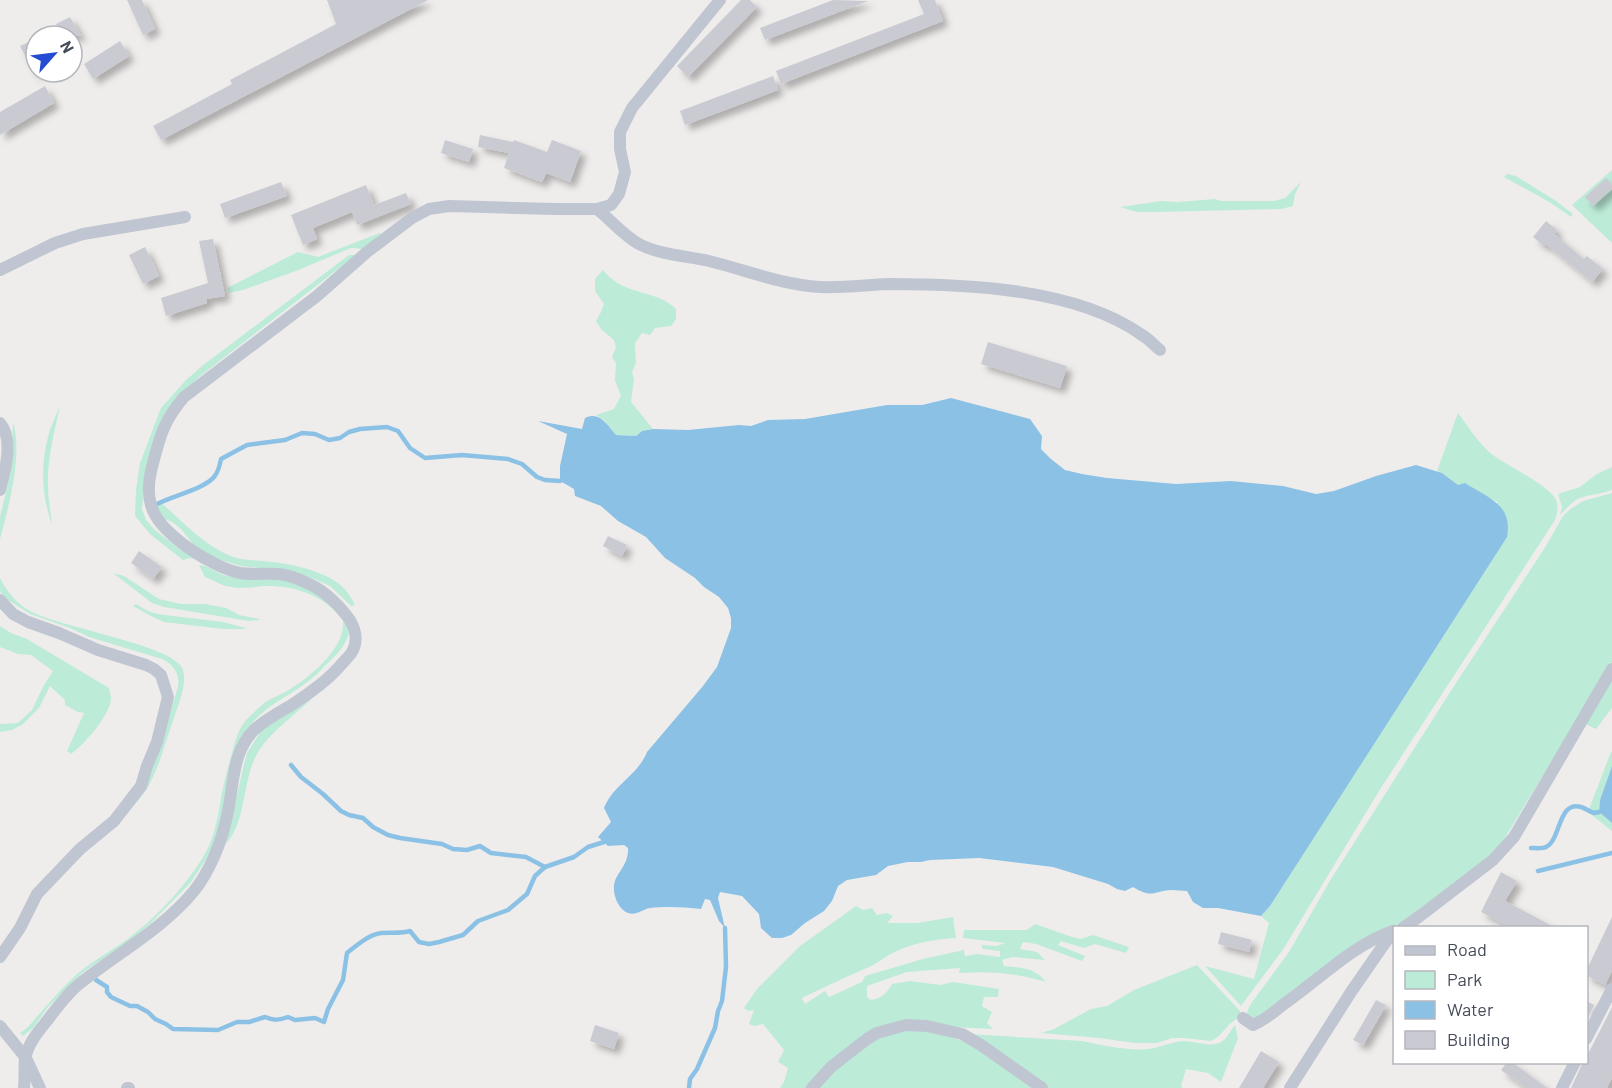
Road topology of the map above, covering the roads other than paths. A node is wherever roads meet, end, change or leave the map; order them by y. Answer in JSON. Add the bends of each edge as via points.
{"nodes":[{"id":1,"x":720,"y":0,"type":"edge"},
{"id":2,"x":597,"y":209,"type":"junction"},
{"id":3,"x":185,"y":217,"type":"dead end"},
{"id":4,"x":0,"y":270,"type":"edge"},
{"id":5,"x":1160,"y":350,"type":"dead end"},
{"id":6,"x":0,"y":423,"type":"edge"},
{"id":7,"x":0,"y":490,"type":"edge"},
{"id":8,"x":0,"y":600,"type":"edge"},
{"id":9,"x":1612,"y":669,"type":"edge"},
{"id":10,"x":1405,"y":926,"type":"edge"},
{"id":11,"x":1393,"y":933,"type":"edge"},
{"id":12,"x":1393,"y":934,"type":"edge"},
{"id":13,"x":0,"y":957,"type":"edge"},
{"id":14,"x":1612,"y":989,"type":"edge"},
{"id":15,"x":1243,"y":1018,"type":"dead end"},
{"id":16,"x":0,"y":1026,"type":"edge"},
{"id":17,"x":1588,"y":1038,"type":"edge"},
{"id":18,"x":26,"y":1058,"type":"junction"},
{"id":19,"x":1574,"y":1064,"type":"edge"},
{"id":20,"x":24,"y":1088,"type":"edge"},
{"id":21,"x":40,"y":1088,"type":"edge"},
{"id":22,"x":812,"y":1088,"type":"edge"},
{"id":23,"x":1042,"y":1088,"type":"edge"},
{"id":24,"x":1290,"y":1088,"type":"edge"},
{"id":25,"x":1562,"y":1088,"type":"edge"}],
"edges":[{"from":1,"to":2,"type":"street","via":[[632,108],[620,132],[625,172],[620,194],[611,205]]},
{"from":2,"to":5,"type":"street","via":[[639,244],[796,285],[887,284],[1007,290],[1078,305],[1109,317],[1143,335]]},
{"from":2,"to":18,"type":"street","via":[[429,209],[367,252],[317,296],[184,397],[172,412],[163,427],[148,491],[160,522],[194,552],[224,567],[239,573],[281,574],[323,591],[352,623],[356,639],[352,651],[334,672],[255,730],[245,743],[236,762],[227,817],[214,858],[195,889],[173,914],[76,986],[33,1038]]},
{"from":3,"to":4,"type":"street","via":[[83,234]]},
{"from":6,"to":7,"type":"street","via":[[7,437]]},
{"from":8,"to":13,"type":"street","via":[[28,622],[154,669],[161,675],[168,697],[141,786],[114,821],[80,849],[37,894]]},
{"from":9,"to":10,"type":"street","via":[[1514,837],[1493,860]]},
{"from":11,"to":15,"type":"street","via":[[1347,955],[1260,1022],[1253,1025]]},
{"from":12,"to":24,"type":"street"},
{"from":14,"to":17,"type":"street"},
{"from":16,"to":18,"type":"street"},
{"from":18,"to":20,"type":"street"},
{"from":18,"to":21,"type":"street"},
{"from":19,"to":25,"type":"street"},
{"from":22,"to":23,"type":"street","via":[[831,1067],[867,1039],[906,1025],[962,1034]]}]}
